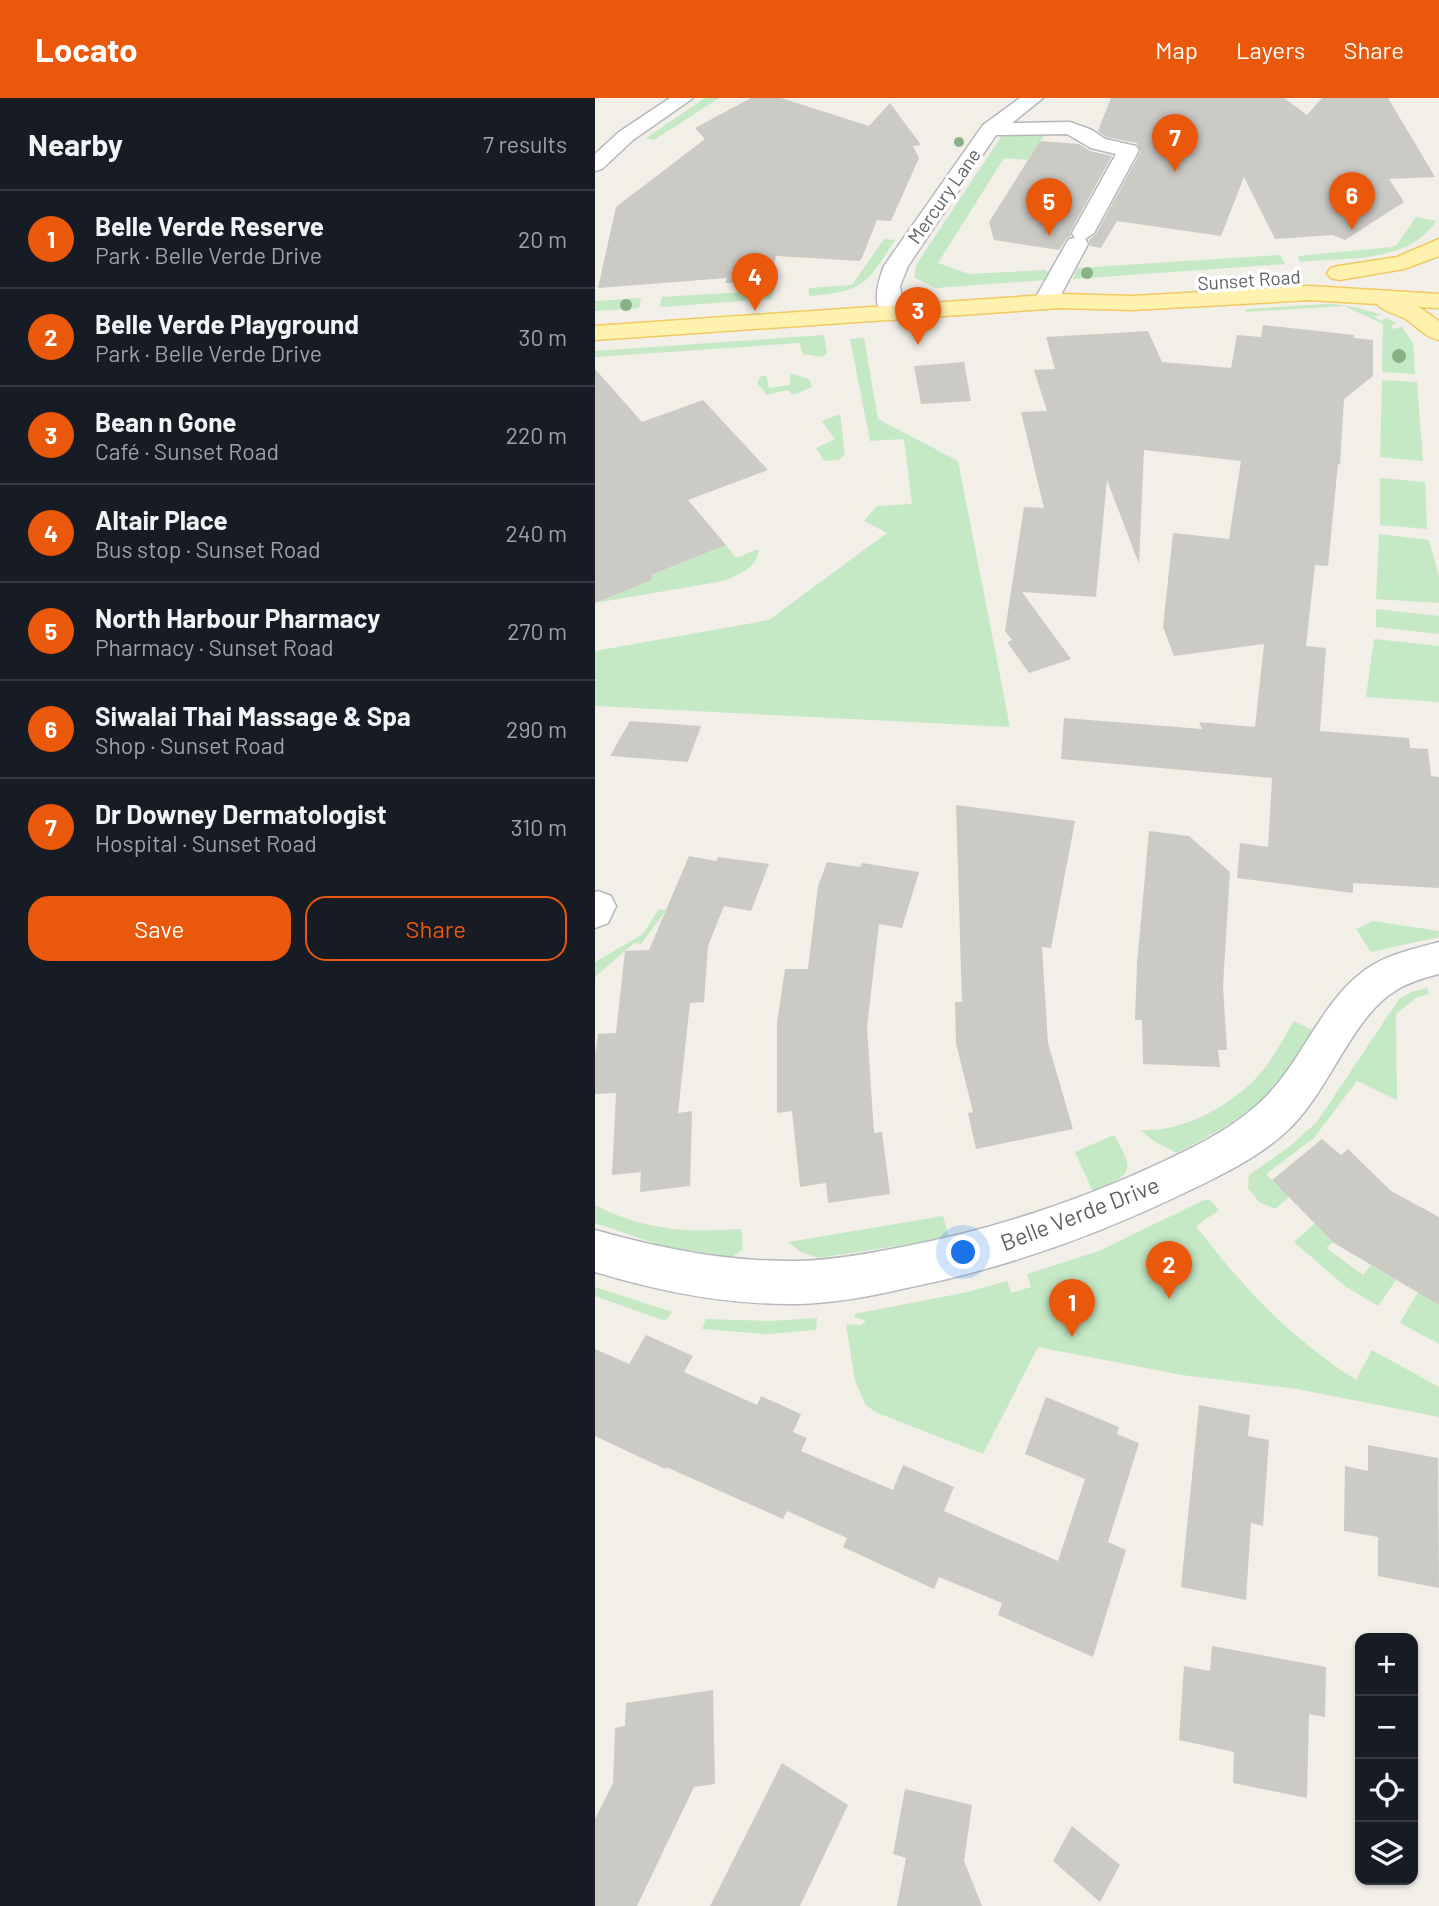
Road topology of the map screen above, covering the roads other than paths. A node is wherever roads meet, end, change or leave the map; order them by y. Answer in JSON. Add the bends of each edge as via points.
{"nodes":[{"id":1,"x":683,"y":98,"type":"edge"},
{"id":2,"x":1033,"y":98,"type":"edge"},
{"id":3,"x":990,"y":129,"type":"junction"},
{"id":4,"x":603,"y":147,"type":"edge"},
{"id":5,"x":595,"y":165,"type":"edge"},
{"id":6,"x":1439,"y":246,"type":"edge"},
{"id":7,"x":1339,"y":273,"type":"junction"},
{"id":8,"x":1439,"y":277,"type":"edge"},
{"id":9,"x":1362,"y":296,"type":"junction"},
{"id":10,"x":1439,"y":298,"type":"edge"},
{"id":11,"x":1052,"y":302,"type":"junction"},
{"id":12,"x":892,"y":313,"type":"junction"},
{"id":13,"x":595,"y":333,"type":"edge"},
{"id":14,"x":1439,"y":333,"type":"edge"},
{"id":15,"x":1439,"y":958,"type":"edge"},
{"id":16,"x":595,"y":1251,"type":"edge"}],
"edges":[{"from":1,"to":4,"type":"street"},
{"from":2,"to":3,"type":"street","name":"Mercury Lane"},
{"from":3,"to":11,"type":"street","via":[[1070,128],[1098,144],[1129,150],[1080,238]]},
{"from":3,"to":12,"type":"street","name":"Mercury Lane","via":[[892,273],[888,286]]},
{"from":4,"to":5,"type":"street"},
{"from":6,"to":7,"type":"main road","via":[[1401,262]]},
{"from":7,"to":8,"type":"main road","name":"Sunset Road"},
{"from":7,"to":11,"type":"main road","name":"Sunset Road","via":[[1122,290]]},
{"from":8,"to":10,"type":"main road","via":[[1434,287]]},
{"from":9,"to":10,"type":"main road","name":"Sunset Road"},
{"from":9,"to":11,"type":"main road","name":"Sunset Road","via":[[1298,293],[1142,303]]},
{"from":9,"to":14,"type":"main road","via":[[1413,313]]},
{"from":11,"to":12,"type":"main road","name":"Sunset Road"},
{"from":12,"to":13,"type":"main road","name":"Sunset Road"},
{"from":15,"to":16,"type":"street","name":"Belle Verde Drive","via":[[1398,970],[1365,992],[1282,1109],[1248,1138],[1103,1210],[1040,1233],[937,1262],[832,1281],[702,1278]]}]}
